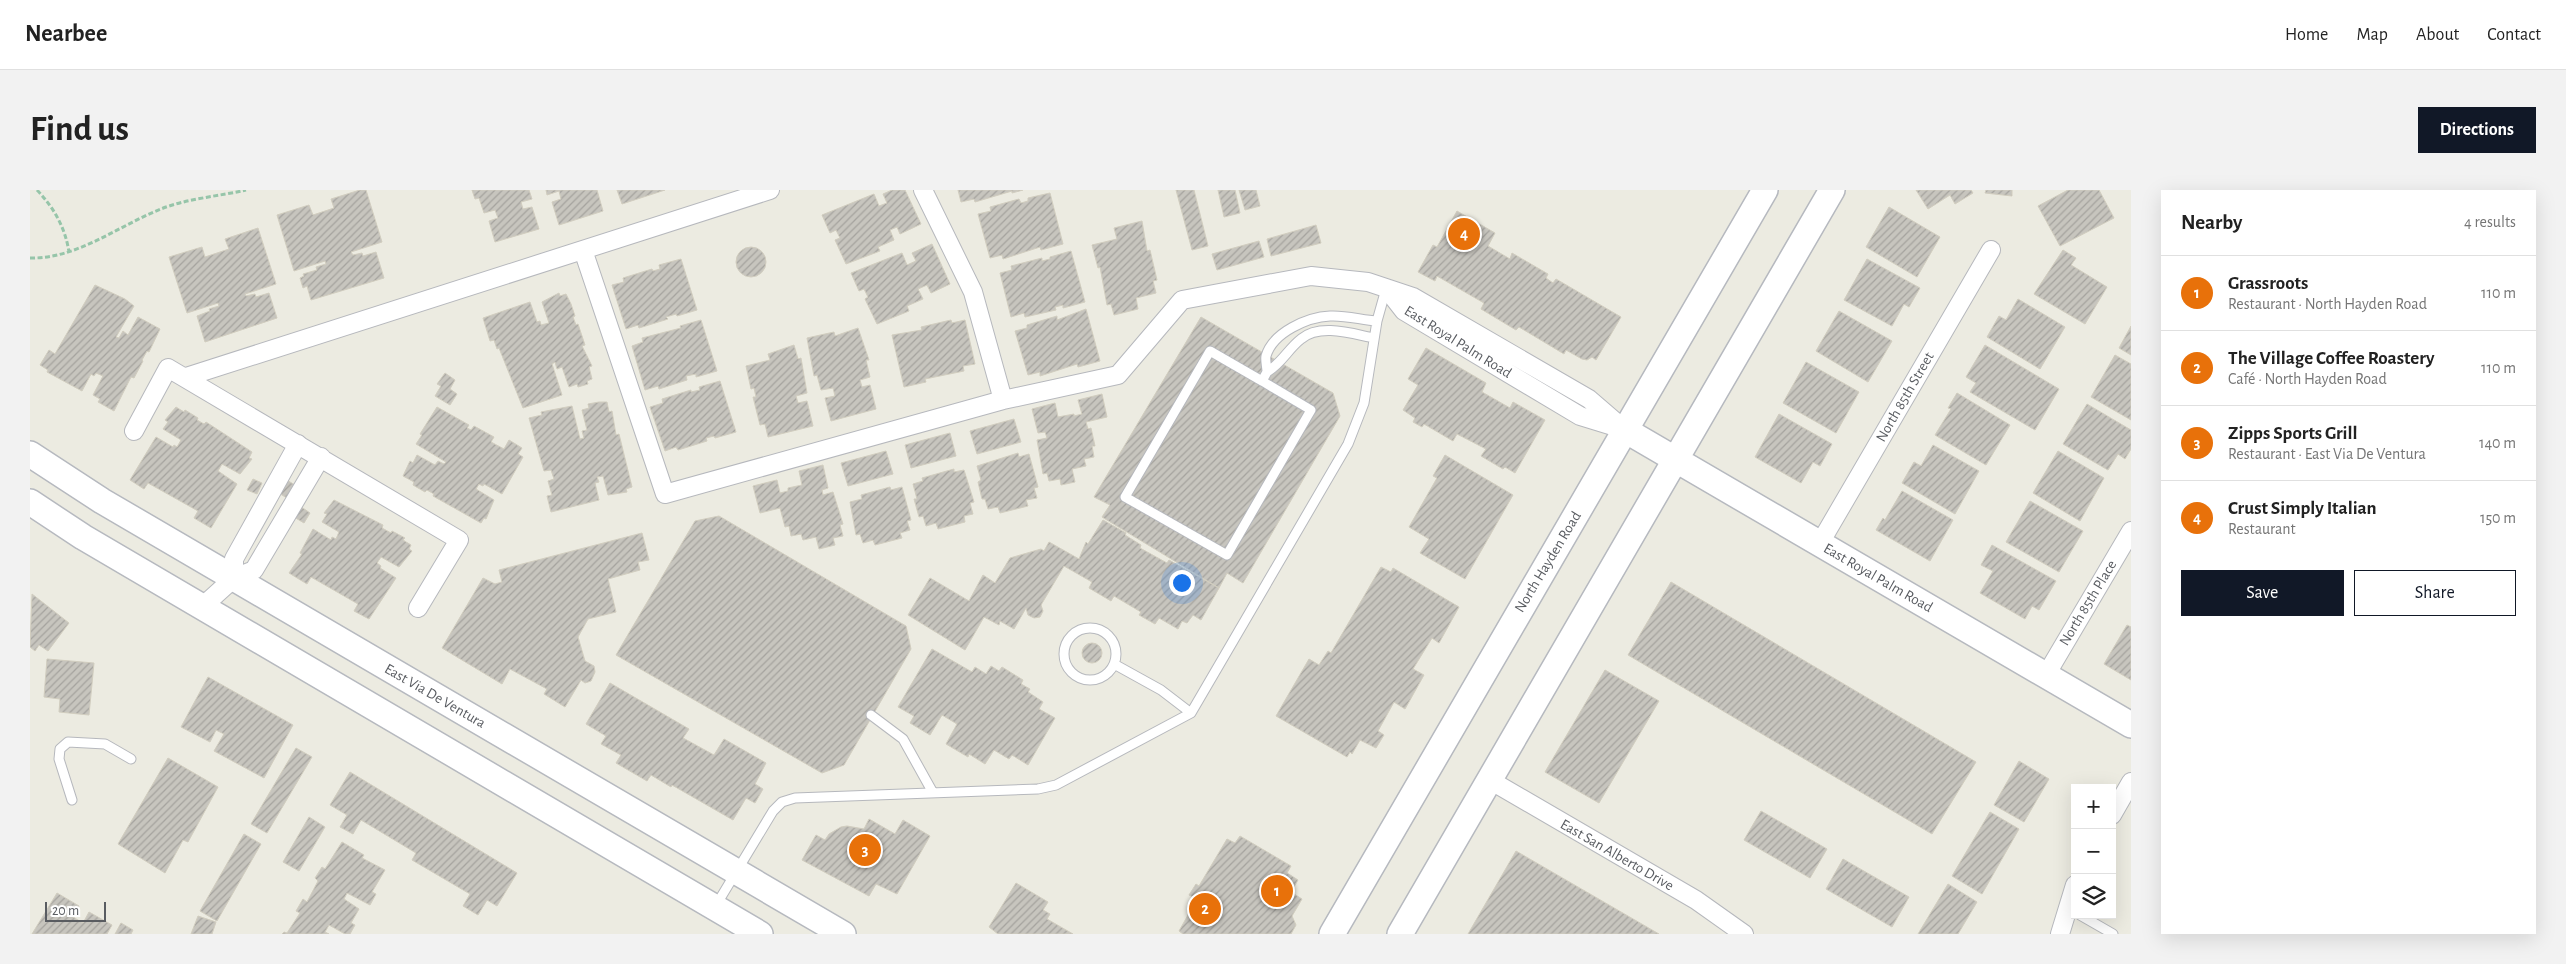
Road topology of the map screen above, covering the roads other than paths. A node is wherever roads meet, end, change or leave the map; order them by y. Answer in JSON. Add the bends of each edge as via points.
{"nodes":[{"id":1,"x":770,"y":190,"type":"edge"},
{"id":2,"x":923,"y":190,"type":"edge"},
{"id":3,"x":1764,"y":190,"type":"edge"},
{"id":4,"x":1832,"y":190,"type":"edge"},
{"id":5,"x":583,"y":250,"type":"junction"},
{"id":6,"x":1991,"y":250,"type":"dead end"},
{"id":7,"x":1386,"y":288,"type":"junction"},
{"id":8,"x":1377,"y":321,"type":"junction"},
{"id":9,"x":1374,"y":338,"type":"junction"},
{"id":10,"x":1267,"y":372,"type":"junction"},
{"id":11,"x":186,"y":377,"type":"junction"},
{"id":12,"x":1262,"y":381,"type":"junction"},
{"id":13,"x":1002,"y":400,"type":"junction"},
{"id":14,"x":1626,"y":430,"type":"junction"},
{"id":15,"x":134,"y":431,"type":"dead end"},
{"id":16,"x":298,"y":444,"type":"junction"},
{"id":17,"x":30,"y":454,"type":"edge"},
{"id":18,"x":321,"y":457,"type":"junction"},
{"id":19,"x":1677,"y":459,"type":"junction"},
{"id":20,"x":30,"y":502,"type":"edge"},
{"id":21,"x":2131,"y":531,"type":"edge"},
{"id":22,"x":1820,"y":543,"type":"junction"},
{"id":23,"x":234,"y":578,"type":"junction"},
{"id":24,"x":202,"y":607,"type":"junction"},
{"id":25,"x":418,"y":608,"type":"dead end"},
{"id":26,"x":1114,"y":664,"type":"junction"},
{"id":27,"x":2046,"y":675,"type":"junction"},
{"id":28,"x":1190,"y":713,"type":"junction"},
{"id":29,"x":871,"y":715,"type":"dead end"},
{"id":30,"x":2131,"y":725,"type":"edge"},
{"id":31,"x":132,"y":759,"type":"dead end"},
{"id":32,"x":1488,"y":779,"type":"junction"},
{"id":33,"x":2131,"y":782,"type":"edge"},
{"id":34,"x":932,"y":791,"type":"junction"},
{"id":35,"x":72,"y":800,"type":"dead end"},
{"id":36,"x":2116,"y":808,"type":"edge"},
{"id":37,"x":736,"y":872,"type":"junction"},
{"id":38,"x":715,"y":907,"type":"junction"},
{"id":39,"x":2071,"y":917,"type":"edge"},
{"id":40,"x":2086,"y":919,"type":"edge"},
{"id":41,"x":760,"y":934,"type":"edge"},
{"id":42,"x":843,"y":934,"type":"edge"},
{"id":43,"x":1332,"y":934,"type":"edge"},
{"id":44,"x":1400,"y":934,"type":"edge"},
{"id":45,"x":1744,"y":934,"type":"edge"},
{"id":46,"x":2060,"y":934,"type":"edge"},
{"id":47,"x":2113,"y":934,"type":"edge"}],
"edges":[{"from":1,"to":5,"type":"street"},
{"from":2,"to":13,"type":"street","via":[[972,292]]},
{"from":3,"to":14,"type":"main road","name":"North Hayden Road"},
{"from":4,"to":19,"type":"main road"},
{"from":5,"to":11,"type":"street"},
{"from":5,"to":13,"type":"street","name":"East Royal Palm Road","via":[[665,494]]},
{"from":6,"to":22,"type":"street","name":"North 85th Street"},
{"from":7,"to":8,"type":"lane"},
{"from":7,"to":13,"type":"street","name":"East Royal Palm Road","via":[[1368,282],[1311,276],[1182,300],[1118,375]]},
{"from":7,"to":14,"type":"street","name":"East Royal Palm Road","via":[[1413,297],[1589,399]]},
{"from":8,"to":9,"type":"lane"},
{"from":8,"to":10,"type":"lane","via":[[1331,316],[1293,327],[1276,341],[1266,356]]},
{"from":9,"to":10,"type":"lane","via":[[1334,331],[1302,337],[1280,364]]},
{"from":9,"to":28,"type":"lane","via":[[1364,402],[1348,444]]},
{"from":10,"to":12,"type":"lane"},
{"from":11,"to":15,"type":"street","via":[[168,368]]},
{"from":11,"to":16,"type":"street"},
{"from":12,"to":12,"type":"lane","via":[[1311,410],[1226,555],[1125,497],[1210,351]]},
{"from":14,"to":19,"type":"main road","name":"East Royal Palm Road"},
{"from":14,"to":43,"type":"main road","name":"North Hayden Road"},
{"from":16,"to":18,"type":"street"},
{"from":16,"to":23,"type":"street","via":[[234,559]]},
{"from":17,"to":23,"type":"main road","name":"East Via De Ventura","via":[[102,501]]},
{"from":18,"to":23,"type":"street","via":[[254,570]]},
{"from":18,"to":25,"type":"street","via":[[459,540]]},
{"from":19,"to":22,"type":"main road","name":"East Royal Palm Road"},
{"from":19,"to":32,"type":"main road"},
{"from":20,"to":24,"type":"main road"},
{"from":21,"to":27,"type":"street","name":"North 85th Place"},
{"from":22,"to":27,"type":"main road","name":"East Royal Palm Road"},
{"from":23,"to":24,"type":"street"},
{"from":23,"to":37,"type":"main road","name":"East Via De Ventura"},
{"from":24,"to":38,"type":"main road"},
{"from":26,"to":26,"type":"lane","via":[[1115,646],[1104,632],[1087,628],[1071,636],[1066,643],[1064,659],[1067,667],[1079,678],[1096,680],[1110,671]]},
{"from":26,"to":28,"type":"lane","via":[[1161,690]]},
{"from":27,"to":30,"type":"main road","name":"East Royal Palm Road"},
{"from":28,"to":34,"type":"lane","via":[[1056,785],[1038,789]]},
{"from":29,"to":34,"type":"lane","via":[[903,739]]},
{"from":31,"to":35,"type":"lane","via":[[105,744],[68,742],[60,749],[58,759]]},
{"from":32,"to":44,"type":"main road"},
{"from":32,"to":45,"type":"street","name":"East San Alberto Drive","via":[[1696,900]]},
{"from":33,"to":36,"type":"street"},
{"from":34,"to":37,"type":"lane","via":[[795,798],[782,802],[773,811]]},
{"from":37,"to":38,"type":"lane"},
{"from":37,"to":42,"type":"main road","name":"East Via De Ventura"},
{"from":38,"to":41,"type":"main road"},
{"from":39,"to":46,"type":"street"},
{"from":40,"to":47,"type":"lane"}]}
